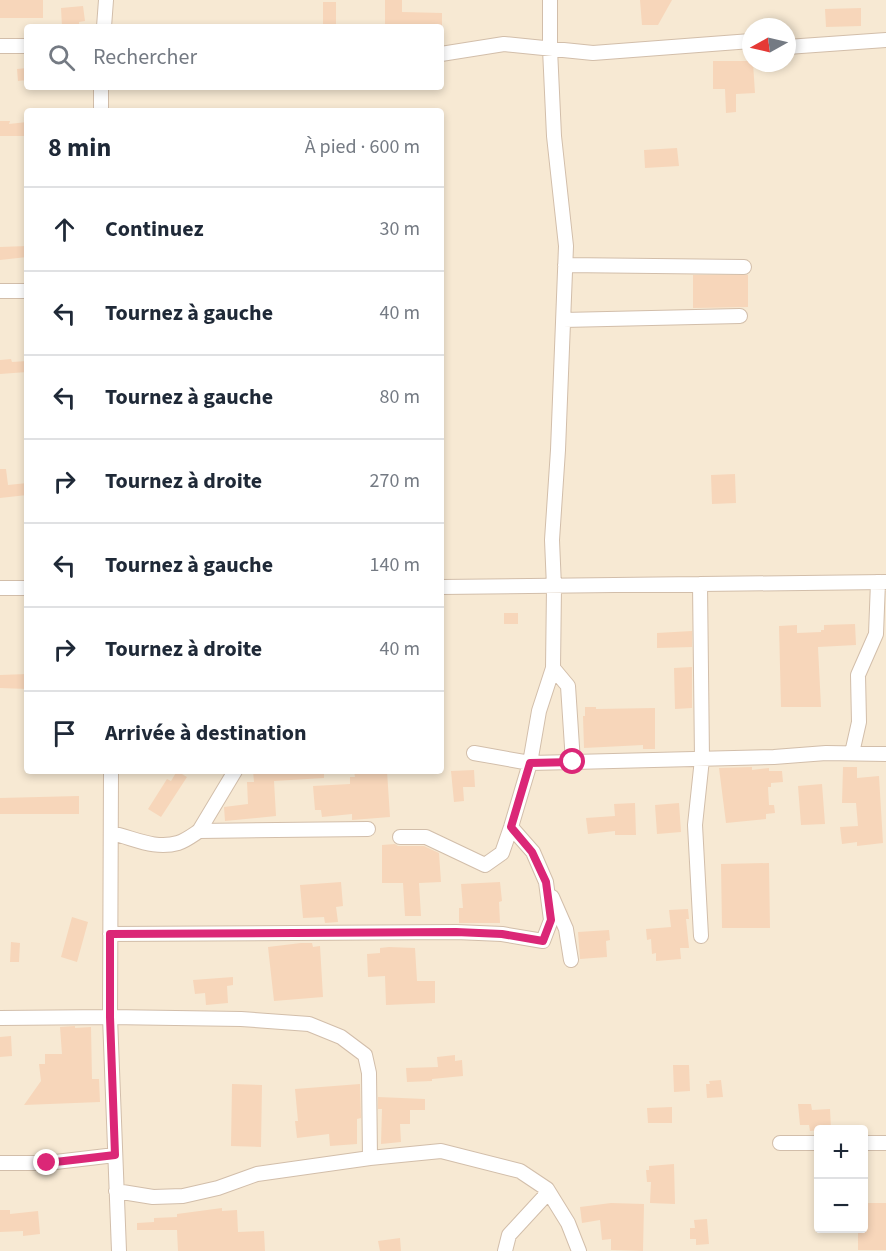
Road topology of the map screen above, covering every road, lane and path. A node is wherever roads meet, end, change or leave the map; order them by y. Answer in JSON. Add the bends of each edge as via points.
{"nodes":[{"id":1,"x":106,"y":0,"type":"edge"},
{"id":2,"x":550,"y":0,"type":"edge"},
{"id":3,"x":104,"y":24,"type":"edge"},
{"id":4,"x":886,"y":40,"type":"edge"},
{"id":5,"x":742,"y":42,"type":"edge"},
{"id":6,"x":796,"y":45,"type":"edge"},
{"id":7,"x":0,"y":46,"type":"edge"},
{"id":8,"x":24,"y":46,"type":"edge"},
{"id":9,"x":549,"y":49,"type":"junction"},
{"id":10,"x":444,"y":54,"type":"edge"},
{"id":11,"x":101,"y":90,"type":"edge"},
{"id":12,"x":100,"y":108,"type":"edge"},
{"id":13,"x":565,"y":266,"type":"junction"},
{"id":14,"x":744,"y":267,"type":"dead end"},
{"id":15,"x":0,"y":291,"type":"edge"},
{"id":16,"x":24,"y":291,"type":"edge"},
{"id":17,"x":740,"y":316,"type":"dead end"},
{"id":18,"x":564,"y":320,"type":"junction"},
{"id":19,"x":882,"y":582,"type":"edge"},
{"id":20,"x":700,"y":584,"type":"junction"},
{"id":21,"x":444,"y":587,"type":"edge"},
{"id":22,"x":554,"y":587,"type":"junction"},
{"id":23,"x":0,"y":588,"type":"edge"},
{"id":24,"x":24,"y":588,"type":"edge"},
{"id":25,"x":553,"y":668,"type":"junction"},
{"id":26,"x":474,"y":753,"type":"dead end"},
{"id":27,"x":852,"y":753,"type":"junction"},
{"id":28,"x":886,"y":754,"type":"edge"},
{"id":29,"x":702,"y":759,"type":"junction"},
{"id":30,"x":573,"y":762,"type":"junction"},
{"id":31,"x":530,"y":763,"type":"junction"},
{"id":32,"x":111,"y":774,"type":"edge"},
{"id":33,"x":233,"y":774,"type":"edge"},
{"id":34,"x":511,"y":827,"type":"junction"},
{"id":35,"x":368,"y":829,"type":"dead end"},
{"id":36,"x":199,"y":831,"type":"junction"},
{"id":37,"x":111,"y":833,"type":"junction"},
{"id":38,"x":400,"y":837,"type":"dead end"},
{"id":39,"x":546,"y":882,"type":"junction"},
{"id":40,"x":110,"y":934,"type":"junction"},
{"id":41,"x":701,"y":936,"type":"dead end"},
{"id":42,"x":571,"y":960,"type":"dead end"},
{"id":43,"x":110,"y":1017,"type":"junction"},
{"id":44,"x":0,"y":1018,"type":"edge"},
{"id":45,"x":780,"y":1143,"type":"dead end"},
{"id":46,"x":814,"y":1143,"type":"edge"},
{"id":47,"x":868,"y":1143,"type":"edge"},
{"id":48,"x":886,"y":1143,"type":"edge"},
{"id":49,"x":115,"y":1155,"type":"junction"},
{"id":50,"x":370,"y":1158,"type":"junction"},
{"id":51,"x":0,"y":1163,"type":"edge"},
{"id":52,"x":547,"y":1189,"type":"junction"},
{"id":53,"x":116,"y":1191,"type":"junction"},
{"id":54,"x":119,"y":1251,"type":"edge"},
{"id":55,"x":505,"y":1251,"type":"edge"},
{"id":56,"x":579,"y":1251,"type":"edge"}],
"edges":[{"from":1,"to":3,"type":"street"},
{"from":2,"to":9,"type":"street"},
{"from":4,"to":6,"type":"street"},
{"from":5,"to":9,"type":"street","via":[[593,53]]},
{"from":7,"to":8,"type":"street"},
{"from":9,"to":10,"type":"street","via":[[504,44]]},
{"from":9,"to":13,"type":"street"},
{"from":11,"to":12,"type":"street"},
{"from":13,"to":14,"type":"street"},
{"from":13,"to":18,"type":"street"},
{"from":15,"to":16,"type":"street"},
{"from":17,"to":18,"type":"street"},
{"from":18,"to":22,"type":"street","via":[[552,540]]},
{"from":19,"to":20,"type":"street"},
{"from":19,"to":27,"type":"street","via":[[876,634],[858,675],[859,722]]},
{"from":20,"to":22,"type":"street"},
{"from":20,"to":29,"type":"street"},
{"from":21,"to":22,"type":"street"},
{"from":22,"to":25,"type":"street"},
{"from":23,"to":24,"type":"street"},
{"from":25,"to":30,"type":"street","via":[[568,686]]},
{"from":25,"to":31,"type":"street","via":[[539,711]]},
{"from":26,"to":31,"type":"street"},
{"from":27,"to":28,"type":"street"},
{"from":27,"to":29,"type":"street"},
{"from":29,"to":30,"type":"street"},
{"from":29,"to":41,"type":"street","via":[[695,825]]},
{"from":30,"to":31,"type":"street"},
{"from":31,"to":34,"type":"street"},
{"from":32,"to":37,"type":"street"},
{"from":33,"to":36,"type":"street"},
{"from":34,"to":38,"type":"street","via":[[502,853],[485,865],[426,837]]},
{"from":34,"to":39,"type":"street","via":[[532,852]]},
{"from":35,"to":36,"type":"street"},
{"from":36,"to":37,"type":"street","via":[[178,843],[155,846]]},
{"from":37,"to":40,"type":"street"},
{"from":39,"to":40,"type":"street","via":[[551,920],[543,941],[456,932]]},
{"from":39,"to":42,"type":"street","via":[[566,929]]},
{"from":40,"to":43,"type":"street"},
{"from":43,"to":44,"type":"street"},
{"from":43,"to":49,"type":"street"},
{"from":43,"to":50,"type":"street","via":[[309,1024],[341,1037],[365,1055],[369,1073]]},
{"from":45,"to":46,"type":"street"},
{"from":47,"to":48,"type":"street"},
{"from":49,"to":51,"type":"street","via":[[47,1163]]},
{"from":49,"to":53,"type":"street"},
{"from":50,"to":52,"type":"street","via":[[441,1151],[520,1171]]},
{"from":50,"to":53,"type":"street","via":[[257,1174],[183,1196],[153,1197]]},
{"from":52,"to":55,"type":"street","via":[[508,1235]]},
{"from":52,"to":56,"type":"street","via":[[568,1222]]},
{"from":53,"to":54,"type":"street"}]}
